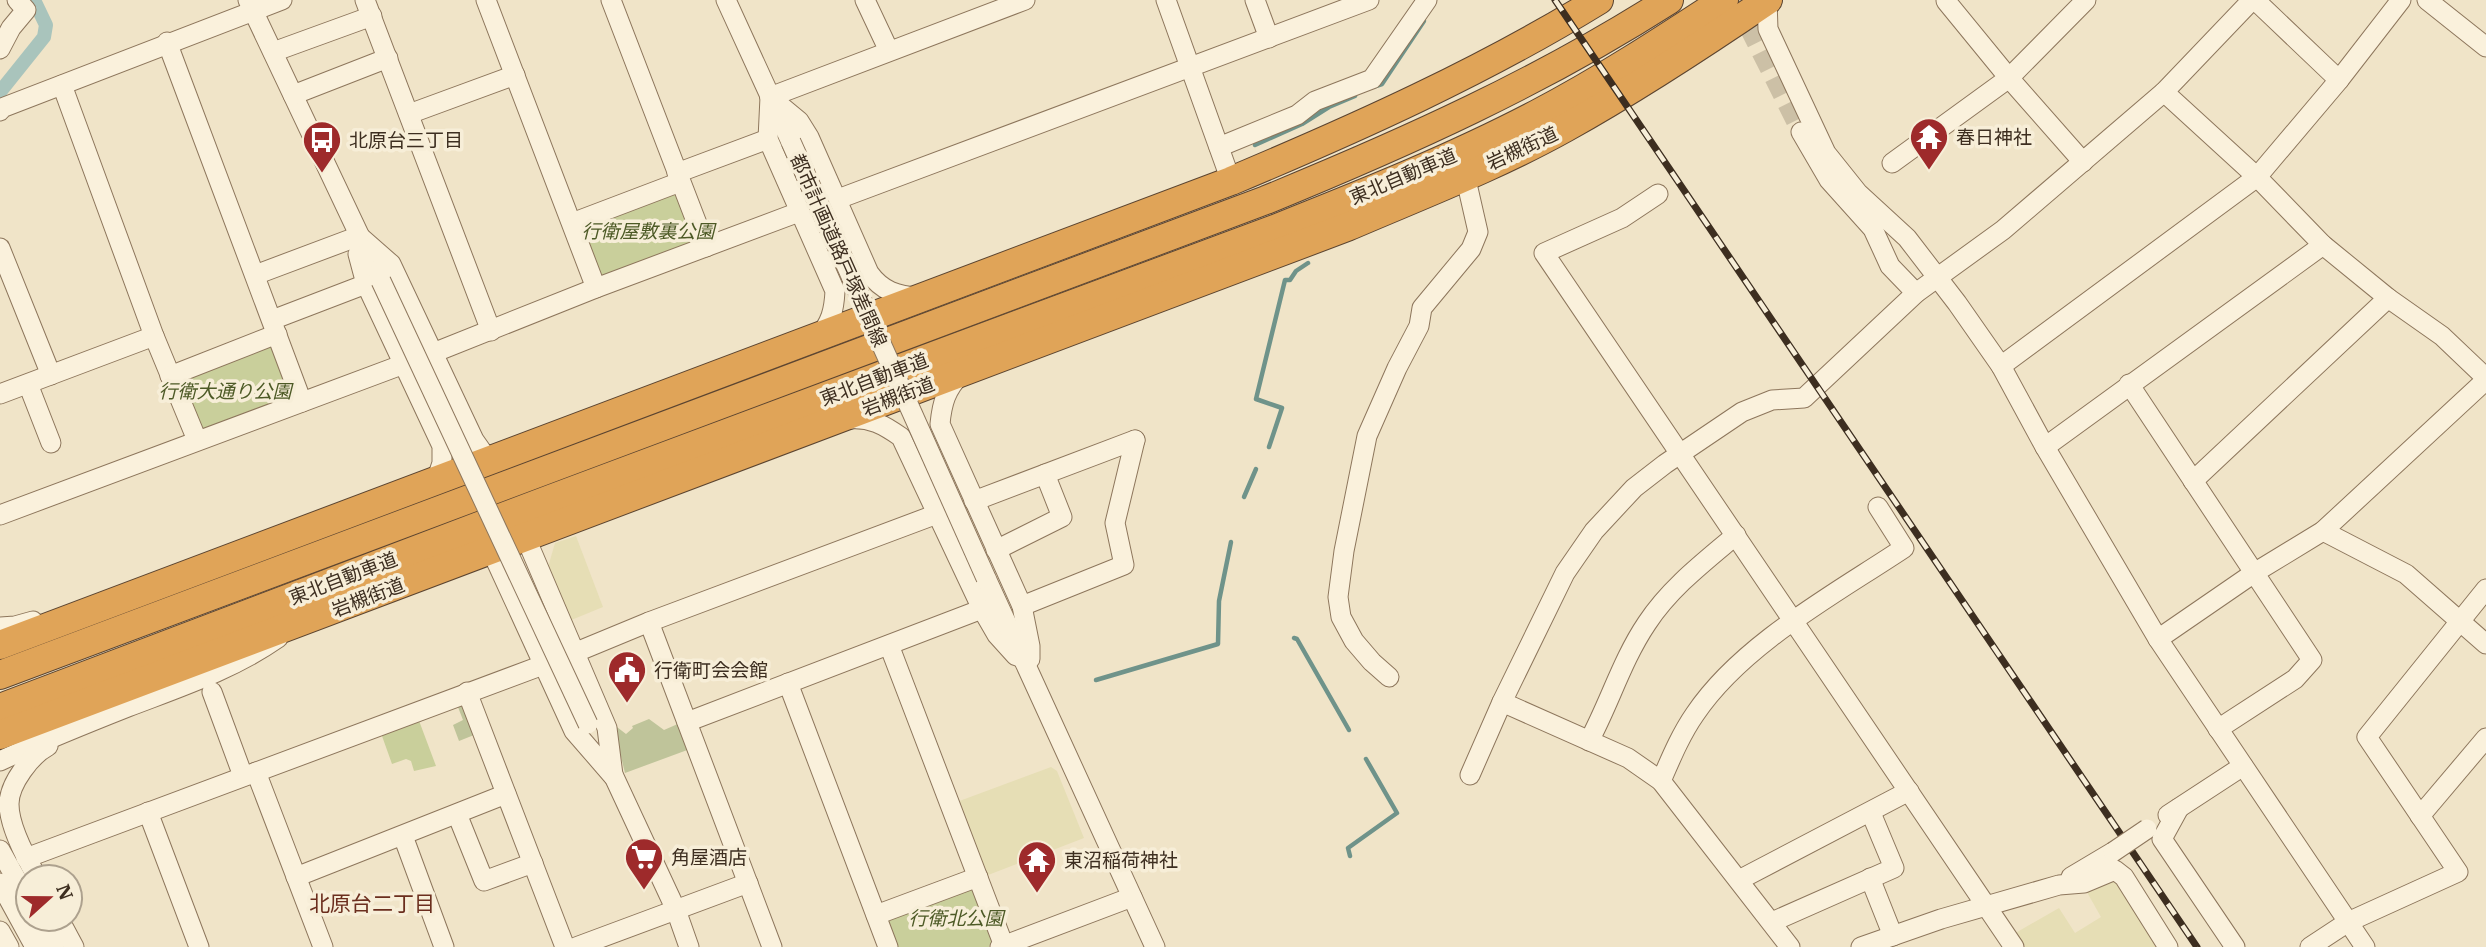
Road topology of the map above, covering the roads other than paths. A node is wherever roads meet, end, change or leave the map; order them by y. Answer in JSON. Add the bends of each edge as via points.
{"nodes":[{"id":1,"x":17,"y":0,"type":"edge"},
{"id":2,"x":282,"y":0,"type":"edge"},
{"id":3,"x":486,"y":0,"type":"edge"},
{"id":4,"x":611,"y":0,"type":"edge"},
{"id":5,"x":726,"y":0,"type":"edge"},
{"id":6,"x":866,"y":0,"type":"edge"},
{"id":7,"x":1025,"y":0,"type":"edge"},
{"id":8,"x":1166,"y":0,"type":"edge"},
{"id":9,"x":1255,"y":0,"type":"edge"},
{"id":10,"x":1369,"y":0,"type":"edge"},
{"id":11,"x":1427,"y":0,"type":"edge"},
{"id":12,"x":1599,"y":0,"type":"edge"},
{"id":13,"x":1669,"y":0,"type":"edge"},
{"id":14,"x":1724,"y":0,"type":"edge"},
{"id":15,"x":1768,"y":0,"type":"edge"},
{"id":16,"x":1947,"y":0,"type":"edge"},
{"id":17,"x":2086,"y":0,"type":"edge"},
{"id":18,"x":2253,"y":0,"type":"edge"},
{"id":19,"x":2400,"y":0,"type":"edge"},
{"id":20,"x":2427,"y":0,"type":"edge"},
{"id":21,"x":250,"y":5,"type":"edge"},
{"id":22,"x":369,"y":8,"type":"edge"},
{"id":23,"x":1269,"y":38,"type":"junction"},
{"id":24,"x":167,"y":43,"type":"junction"},
{"id":25,"x":2486,"y":47,"type":"edge"},
{"id":26,"x":0,"y":49,"type":"edge"},
{"id":27,"x":888,"y":51,"type":"junction"},
{"id":28,"x":273,"y":52,"type":"junction"},
{"id":29,"x":388,"y":58,"type":"junction"},
{"id":30,"x":1191,"y":68,"type":"junction"},
{"id":31,"x":515,"y":75,"type":"junction"},
{"id":32,"x":2009,"y":78,"type":"junction"},
{"id":33,"x":2339,"y":80,"type":"junction"},
{"id":34,"x":62,"y":85,"type":"junction"},
{"id":35,"x":2164,"y":92,"type":"junction"},
{"id":36,"x":293,"y":95,"type":"junction"},
{"id":37,"x":769,"y":96,"type":"junction"},
{"id":38,"x":0,"y":109,"type":"edge"},
{"id":39,"x":409,"y":114,"type":"junction"},
{"id":40,"x":1801,"y":132,"type":"tunnel mouth"},
{"id":41,"x":768,"y":139,"type":"junction"},
{"id":42,"x":1219,"y":147,"type":"junction"},
{"id":43,"x":2083,"y":162,"type":"junction"},
{"id":44,"x":1892,"y":163,"type":"dead end"},
{"id":45,"x":1465,"y":176,"type":"junction"},
{"id":46,"x":2257,"y":177,"type":"junction"},
{"id":47,"x":679,"y":178,"type":"junction"},
{"id":48,"x":1231,"y":181,"type":"junction"},
{"id":49,"x":1658,"y":194,"type":"dead end"},
{"id":50,"x":838,"y":199,"type":"junction"},
{"id":51,"x":799,"y":212,"type":"junction"},
{"id":52,"x":572,"y":223,"type":"junction"},
{"id":53,"x":359,"y":236,"type":"junction"},
{"id":54,"x":2323,"y":245,"type":"junction"},
{"id":55,"x":705,"y":247,"type":"junction"},
{"id":56,"x":0,"y":248,"type":"edge"},
{"id":57,"x":255,"y":275,"type":"junction"},
{"id":58,"x":1937,"y":276,"type":"junction"},
{"id":59,"x":373,"y":282,"type":"junction"},
{"id":60,"x":596,"y":288,"type":"junction"},
{"id":61,"x":1916,"y":293,"type":"junction"},
{"id":62,"x":926,"y":297,"type":"junction"},
{"id":63,"x":2388,"y":298,"type":"junction"},
{"id":64,"x":274,"y":327,"type":"junction"},
{"id":65,"x":491,"y":331,"type":"junction"},
{"id":66,"x":154,"y":336,"type":"junction"},
{"id":67,"x":817,"y":339,"type":"junction"},
{"id":68,"x":433,"y":353,"type":"junction"},
{"id":69,"x":404,"y":364,"type":"junction"},
{"id":70,"x":2001,"y":366,"type":"junction"},
{"id":71,"x":964,"y":371,"type":"junction"},
{"id":72,"x":51,"y":375,"type":"junction"},
{"id":73,"x":170,"y":376,"type":"junction"},
{"id":74,"x":2486,"y":379,"type":"edge"},
{"id":75,"x":28,"y":384,"type":"junction"},
{"id":76,"x":2129,"y":384,"type":"junction"},
{"id":77,"x":0,"y":394,"type":"edge"},
{"id":78,"x":302,"y":402,"type":"junction"},
{"id":79,"x":834,"y":420,"type":"junction"},
{"id":80,"x":197,"y":440,"type":"junction"},
{"id":81,"x":51,"y":443,"type":"dead end"},
{"id":82,"x":2045,"y":447,"type":"junction"},
{"id":83,"x":1681,"y":453,"type":"junction"},
{"id":84,"x":488,"y":460,"type":"junction"},
{"id":85,"x":1045,"y":474,"type":"junction"},
{"id":86,"x":436,"y":481,"type":"junction"},
{"id":87,"x":2193,"y":481,"type":"junction"},
{"id":88,"x":974,"y":501,"type":"junction"},
{"id":89,"x":1878,"y":507,"type":"dead end"},
{"id":90,"x":937,"y":514,"type":"junction"},
{"id":91,"x":0,"y":515,"type":"edge"},
{"id":92,"x":2323,"y":531,"type":"junction"},
{"id":93,"x":1736,"y":535,"type":"junction"},
{"id":94,"x":525,"y":536,"type":"junction"},
{"id":95,"x":491,"y":550,"type":"junction"},
{"id":96,"x":996,"y":550,"type":"junction"},
{"id":97,"x":193,"y":572,"type":"junction"},
{"id":98,"x":2254,"y":573,"type":"junction"},
{"id":99,"x":2486,"y":589,"type":"edge"},
{"id":100,"x":990,"y":606,"type":"junction"},
{"id":101,"x":1022,"y":606,"type":"junction"},
{"id":102,"x":1795,"y":621,"type":"junction"},
{"id":103,"x":2459,"y":621,"type":"junction"},
{"id":104,"x":649,"y":622,"type":"junction"},
{"id":105,"x":299,"y":624,"type":"junction"},
{"id":106,"x":0,"y":627,"type":"edge"},
{"id":107,"x":2158,"y":639,"type":"junction"},
{"id":108,"x":2486,"y":644,"type":"edge"},
{"id":109,"x":0,"y":645,"type":"edge"},
{"id":110,"x":889,"y":645,"type":"junction"},
{"id":111,"x":574,"y":653,"type":"junction"},
{"id":112,"x":543,"y":665,"type":"junction"},
{"id":113,"x":1030,"y":673,"type":"junction"},
{"id":114,"x":0,"y":675,"type":"edge"},
{"id":115,"x":1389,"y":677,"type":"dead end"},
{"id":116,"x":788,"y":683,"type":"junction"},
{"id":117,"x":212,"y":692,"type":"dead end"},
{"id":118,"x":467,"y":692,"type":"junction"},
{"id":119,"x":1502,"y":702,"type":"junction"},
{"id":120,"x":0,"y":708,"type":"edge"},
{"id":121,"x":102,"y":718,"type":"junction"},
{"id":122,"x":687,"y":722,"type":"junction"},
{"id":123,"x":2218,"y":729,"type":"junction"},
{"id":124,"x":0,"y":735,"type":"edge"},
{"id":125,"x":2486,"y":738,"type":"edge"},
{"id":126,"x":1589,"y":741,"type":"junction"},
{"id":127,"x":0,"y":761,"type":"edge"},
{"id":128,"x":2243,"y":766,"type":"junction"},
{"id":129,"x":250,"y":774,"type":"junction"},
{"id":130,"x":1470,"y":775,"type":"dead end"},
{"id":131,"x":614,"y":776,"type":"junction"},
{"id":132,"x":1661,"y":781,"type":"junction"},
{"id":133,"x":1909,"y":791,"type":"junction"},
{"id":134,"x":506,"y":794,"type":"junction"},
{"id":135,"x":2179,"y":808,"type":"junction"},
{"id":136,"x":148,"y":812,"type":"junction"},
{"id":137,"x":1871,"y":813,"type":"junction"},
{"id":138,"x":457,"y":814,"type":"junction"},
{"id":139,"x":2420,"y":816,"type":"junction"},
{"id":140,"x":403,"y":835,"type":"junction"},
{"id":141,"x":0,"y":850,"type":"edge"},
{"id":142,"x":26,"y":858,"type":"junction"},
{"id":143,"x":29,"y":863,"type":"edge"},
{"id":144,"x":533,"y":863,"type":"junction"},
{"id":145,"x":14,"y":875,"type":"edge"},
{"id":146,"x":296,"y":877,"type":"junction"},
{"id":147,"x":978,"y":877,"type":"junction"},
{"id":148,"x":1870,"y":878,"type":"junction"},
{"id":149,"x":1740,"y":880,"type":"junction"},
{"id":150,"x":0,"y":883,"type":"edge"},
{"id":151,"x":748,"y":883,"type":"junction"},
{"id":152,"x":2059,"y":885,"type":"junction"},
{"id":153,"x":1132,"y":897,"type":"junction"},
{"id":154,"x":1986,"y":906,"type":"junction"},
{"id":155,"x":677,"y":910,"type":"junction"},
{"id":156,"x":876,"y":915,"type":"junction"},
{"id":157,"x":1772,"y":922,"type":"junction"},
{"id":158,"x":2348,"y":922,"type":"junction"},
{"id":159,"x":0,"y":931,"type":"edge"},
{"id":160,"x":1893,"y":936,"type":"junction"},
{"id":161,"x":1027,"y":942,"type":"edge"},
{"id":162,"x":1002,"y":946,"type":"edge"},
{"id":163,"x":9,"y":947,"type":"edge"},
{"id":164,"x":35,"y":947,"type":"edge"},
{"id":165,"x":200,"y":947,"type":"edge"},
{"id":166,"x":323,"y":947,"type":"edge"},
{"id":167,"x":444,"y":947,"type":"edge"},
{"id":168,"x":565,"y":947,"type":"edge"},
{"id":169,"x":576,"y":947,"type":"edge"},
{"id":170,"x":689,"y":947,"type":"edge"},
{"id":171,"x":772,"y":947,"type":"edge"},
{"id":172,"x":888,"y":947,"type":"edge"},
{"id":173,"x":1155,"y":947,"type":"edge"},
{"id":174,"x":1790,"y":947,"type":"edge"},
{"id":175,"x":1861,"y":947,"type":"edge"},
{"id":176,"x":2014,"y":947,"type":"edge"},
{"id":177,"x":2168,"y":947,"type":"edge"},
{"id":178,"x":2235,"y":947,"type":"edge"},
{"id":179,"x":2310,"y":947,"type":"edge"},
{"id":180,"x":2365,"y":947,"type":"edge"}],
"edges":[{"from":1,"to":26,"type":"street","via":[[26,10]]},
{"from":2,"to":21,"type":"street"},
{"from":3,"to":31,"type":"street"},
{"from":4,"to":47,"type":"street"},
{"from":5,"to":37,"type":"street","name":"都市計画道路戸塚差間線"},
{"from":6,"to":27,"type":"street"},
{"from":7,"to":27,"type":"street"},
{"from":8,"to":30,"type":"street"},
{"from":9,"to":23,"type":"street"},
{"from":10,"to":23,"type":"street"},
{"from":11,"to":42,"type":"street","via":[[1372,79]]},
{"from":12,"to":48,"type":"highway","via":[[1465,75]]},
{"from":13,"to":114,"type":"highway","name":"東北自動車道","via":[[1518,88],[1266,200]]},
{"from":14,"to":120,"type":"highway","name":"東北自動車道","via":[[1583,89],[1384,186]]},
{"from":15,"to":45,"type":"highway","name":"岩槻街道","via":[[1644,82]]},
{"from":15,"to":58,"type":"street","via":[[1768,29],[1826,153]]},
{"from":16,"to":32,"type":"street"},
{"from":17,"to":32,"type":"street"},
{"from":18,"to":33,"type":"street"},
{"from":18,"to":35,"type":"street"},
{"from":19,"to":33,"type":"street"},
{"from":20,"to":25,"type":"street"},
{"from":21,"to":24,"type":"street"},
{"from":21,"to":28,"type":"street"},
{"from":22,"to":28,"type":"street"},
{"from":22,"to":29,"type":"street"},
{"from":23,"to":30,"type":"street"},
{"from":24,"to":34,"type":"street"},
{"from":24,"to":57,"type":"street"},
{"from":27,"to":37,"type":"street"},
{"from":28,"to":36,"type":"street"},
{"from":29,"to":36,"type":"street"},
{"from":29,"to":39,"type":"street"},
{"from":30,"to":42,"type":"street"},
{"from":30,"to":50,"type":"street"},
{"from":31,"to":39,"type":"street"},
{"from":31,"to":52,"type":"street"},
{"from":32,"to":43,"type":"street"},
{"from":32,"to":44,"type":"street"},
{"from":33,"to":46,"type":"street"},
{"from":34,"to":38,"type":"street"},
{"from":34,"to":66,"type":"street"},
{"from":35,"to":43,"type":"street"},
{"from":35,"to":46,"type":"street"},
{"from":36,"to":53,"type":"street"},
{"from":37,"to":41,"type":"street"},
{"from":37,"to":50,"type":"street","via":[[799,121]]},
{"from":37,"to":100,"type":"street","name":"都市計画道路戸塚差間線","bridge":true,"via":[[986,578]]},
{"from":39,"to":65,"type":"street"},
{"from":40,"to":61,"type":"street","via":[[1829,180],[1873,229],[1890,266]]},
{"from":41,"to":47,"type":"street"},
{"from":41,"to":51,"type":"street"},
{"from":42,"to":48,"type":"street"},
{"from":43,"to":58,"type":"street","via":[[2003,230]]},
{"from":45,"to":71,"type":"highway","name":"岩槻街道","via":[[1335,232]]},
{"from":45,"to":115,"type":"street","via":[[1478,232],[1471,249],[1422,308],[1419,326],[1367,436],[1344,551],[1338,597],[1341,617],[1354,640]]},
{"from":46,"to":54,"type":"street"},
{"from":46,"to":70,"type":"street"},
{"from":47,"to":52,"type":"street"},
{"from":47,"to":55,"type":"street"},
{"from":48,"to":62,"type":"highway"},
{"from":49,"to":83,"type":"street","via":[[1622,218],[1544,253]]},
{"from":50,"to":62,"type":"street","via":[[878,285],[897,295]]},
{"from":51,"to":55,"type":"street"},
{"from":51,"to":67,"type":"street","via":[[835,291],[834,314]]},
{"from":52,"to":60,"type":"street"},
{"from":53,"to":57,"type":"street"},
{"from":53,"to":59,"type":"street"},
{"from":53,"to":68,"type":"street","via":[[391,264]]},
{"from":54,"to":63,"type":"street"},
{"from":54,"to":76,"type":"street"},
{"from":55,"to":60,"type":"street"},
{"from":56,"to":72,"type":"street"},
{"from":57,"to":64,"type":"street"},
{"from":58,"to":61,"type":"street"},
{"from":58,"to":70,"type":"street"},
{"from":59,"to":64,"type":"street"},
{"from":59,"to":69,"type":"street"},
{"from":59,"to":131,"type":"street","bridge":true},
{"from":60,"to":65,"type":"street"},
{"from":61,"to":83,"type":"street","via":[[1804,398],[1758,404]]},
{"from":62,"to":67,"type":"highway"},
{"from":63,"to":74,"type":"street","via":[[2442,336]]},
{"from":63,"to":87,"type":"street"},
{"from":64,"to":73,"type":"street"},
{"from":64,"to":78,"type":"street"},
{"from":65,"to":68,"type":"street"},
{"from":66,"to":72,"type":"street"},
{"from":66,"to":73,"type":"street"},
{"from":67,"to":84,"type":"highway"},
{"from":68,"to":84,"type":"street"},
{"from":69,"to":78,"type":"street"},
{"from":69,"to":86,"type":"street","via":[[442,446]]},
{"from":70,"to":82,"type":"street"},
{"from":71,"to":79,"type":"highway","name":"岩槻街道"},
{"from":71,"to":88,"type":"street","via":[[943,401],[940,424]]},
{"from":72,"to":75,"type":"street"},
{"from":73,"to":80,"type":"street"},
{"from":74,"to":92,"type":"street"},
{"from":75,"to":77,"type":"street"},
{"from":75,"to":81,"type":"street"},
{"from":76,"to":82,"type":"street"},
{"from":76,"to":87,"type":"street"},
{"from":78,"to":80,"type":"street"},
{"from":79,"to":90,"type":"street","via":[[861,418],[881,423],[901,437]]},
{"from":79,"to":94,"type":"highway","name":"岩槻街道"},
{"from":80,"to":91,"type":"street"},
{"from":82,"to":107,"type":"street"},
{"from":83,"to":93,"type":"street"},
{"from":83,"to":119,"type":"street","via":[[1634,488],[1578,553]]},
{"from":84,"to":86,"type":"highway"},
{"from":85,"to":88,"type":"street"},
{"from":85,"to":96,"type":"street","via":[[1062,517]]},
{"from":85,"to":101,"type":"street","via":[[1135,440],[1115,523],[1124,565]]},
{"from":86,"to":97,"type":"highway"},
{"from":87,"to":98,"type":"street"},
{"from":88,"to":96,"type":"street"},
{"from":89,"to":102,"type":"street","via":[[1904,548]]},
{"from":90,"to":100,"type":"street"},
{"from":90,"to":104,"type":"street"},
{"from":92,"to":98,"type":"street"},
{"from":92,"to":103,"type":"street","via":[[2406,574]]},
{"from":93,"to":102,"type":"street"},
{"from":93,"to":126,"type":"street","via":[[1680,583],[1646,623]]},
{"from":94,"to":95,"type":"highway","name":"岩槻街道"},
{"from":94,"to":111,"type":"street"},
{"from":95,"to":105,"type":"highway","name":"岩槻街道"},
{"from":95,"to":112,"type":"street"},
{"from":96,"to":101,"type":"street"},
{"from":97,"to":106,"type":"street","via":[[136,584],[70,609]]},
{"from":97,"to":109,"type":"highway"},
{"from":98,"to":107,"type":"street"},
{"from":98,"to":123,"type":"street","via":[[2312,660],[2295,679]]},
{"from":99,"to":103,"type":"street"},
{"from":100,"to":110,"type":"street"},
{"from":100,"to":113,"type":"street","via":[[997,635]]},
{"from":101,"to":113,"type":"street"},
{"from":102,"to":132,"type":"street","via":[[1748,655],[1719,684],[1694,714]]},
{"from":102,"to":133,"type":"street"},
{"from":103,"to":108,"type":"street"},
{"from":103,"to":139,"type":"street","via":[[2367,737]]},
{"from":104,"to":111,"type":"street"},
{"from":104,"to":122,"type":"street"},
{"from":105,"to":121,"type":"street","via":[[249,659]]},
{"from":105,"to":124,"type":"highway","name":"岩槻街道"},
{"from":107,"to":123,"type":"street"},
{"from":110,"to":116,"type":"street"},
{"from":110,"to":147,"type":"street"},
{"from":111,"to":131,"type":"street","via":[[607,728]]},
{"from":112,"to":118,"type":"street"},
{"from":112,"to":131,"type":"street","via":[[574,731]]},
{"from":113,"to":153,"type":"street"},
{"from":116,"to":122,"type":"street"},
{"from":116,"to":156,"type":"street"},
{"from":117,"to":129,"type":"street"},
{"from":118,"to":129,"type":"street"},
{"from":118,"to":134,"type":"street"},
{"from":119,"to":126,"type":"street"},
{"from":119,"to":130,"type":"street"},
{"from":121,"to":127,"type":"street"},
{"from":121,"to":142,"type":"street","via":[[43,749],[20,771],[9,803]]},
{"from":122,"to":151,"type":"street"},
{"from":123,"to":128,"type":"street"},
{"from":125,"to":139,"type":"street"},
{"from":126,"to":132,"type":"street","via":[[1628,758]]},
{"from":128,"to":135,"type":"street"},
{"from":128,"to":158,"type":"street"},
{"from":129,"to":136,"type":"street"},
{"from":129,"to":146,"type":"street"},
{"from":131,"to":155,"type":"street"},
{"from":132,"to":149,"type":"street"},
{"from":133,"to":137,"type":"street"},
{"from":133,"to":154,"type":"street"},
{"from":134,"to":138,"type":"street"},
{"from":134,"to":144,"type":"street"},
{"from":135,"to":152,"type":"street","bridge":true},
{"from":135,"to":178,"type":"street","via":[[2162,839]]},
{"from":136,"to":142,"type":"street"},
{"from":136,"to":165,"type":"street"},
{"from":137,"to":148,"type":"street","via":[[1894,868]]},
{"from":137,"to":149,"type":"street"},
{"from":138,"to":140,"type":"street"},
{"from":138,"to":144,"type":"street","via":[[484,881]]},
{"from":139,"to":158,"type":"street","via":[[2458,872]]},
{"from":140,"to":146,"type":"street"},
{"from":140,"to":167,"type":"street"},
{"from":141,"to":145,"type":"street"},
{"from":142,"to":143,"type":"street"},
{"from":144,"to":168,"type":"street"},
{"from":146,"to":166,"type":"street"},
{"from":147,"to":156,"type":"street"},
{"from":147,"to":162,"type":"street"},
{"from":148,"to":157,"type":"street"},
{"from":148,"to":160,"type":"street"},
{"from":149,"to":157,"type":"street"},
{"from":150,"to":164,"type":"street"},
{"from":151,"to":155,"type":"street"},
{"from":151,"to":171,"type":"street"},
{"from":152,"to":154,"type":"street"},
{"from":152,"to":177,"type":"street","via":[[2084,883],[2115,870]]},
{"from":153,"to":161,"type":"street"},
{"from":153,"to":173,"type":"street"},
{"from":154,"to":160,"type":"street"},
{"from":154,"to":176,"type":"street"},
{"from":155,"to":169,"type":"street"},
{"from":155,"to":170,"type":"street"},
{"from":156,"to":172,"type":"street"},
{"from":157,"to":174,"type":"street"},
{"from":158,"to":179,"type":"street"},
{"from":158,"to":180,"type":"street"},
{"from":159,"to":163,"type":"street"},
{"from":160,"to":175,"type":"street"},
{"from":161,"to":162,"type":"street"}]}
